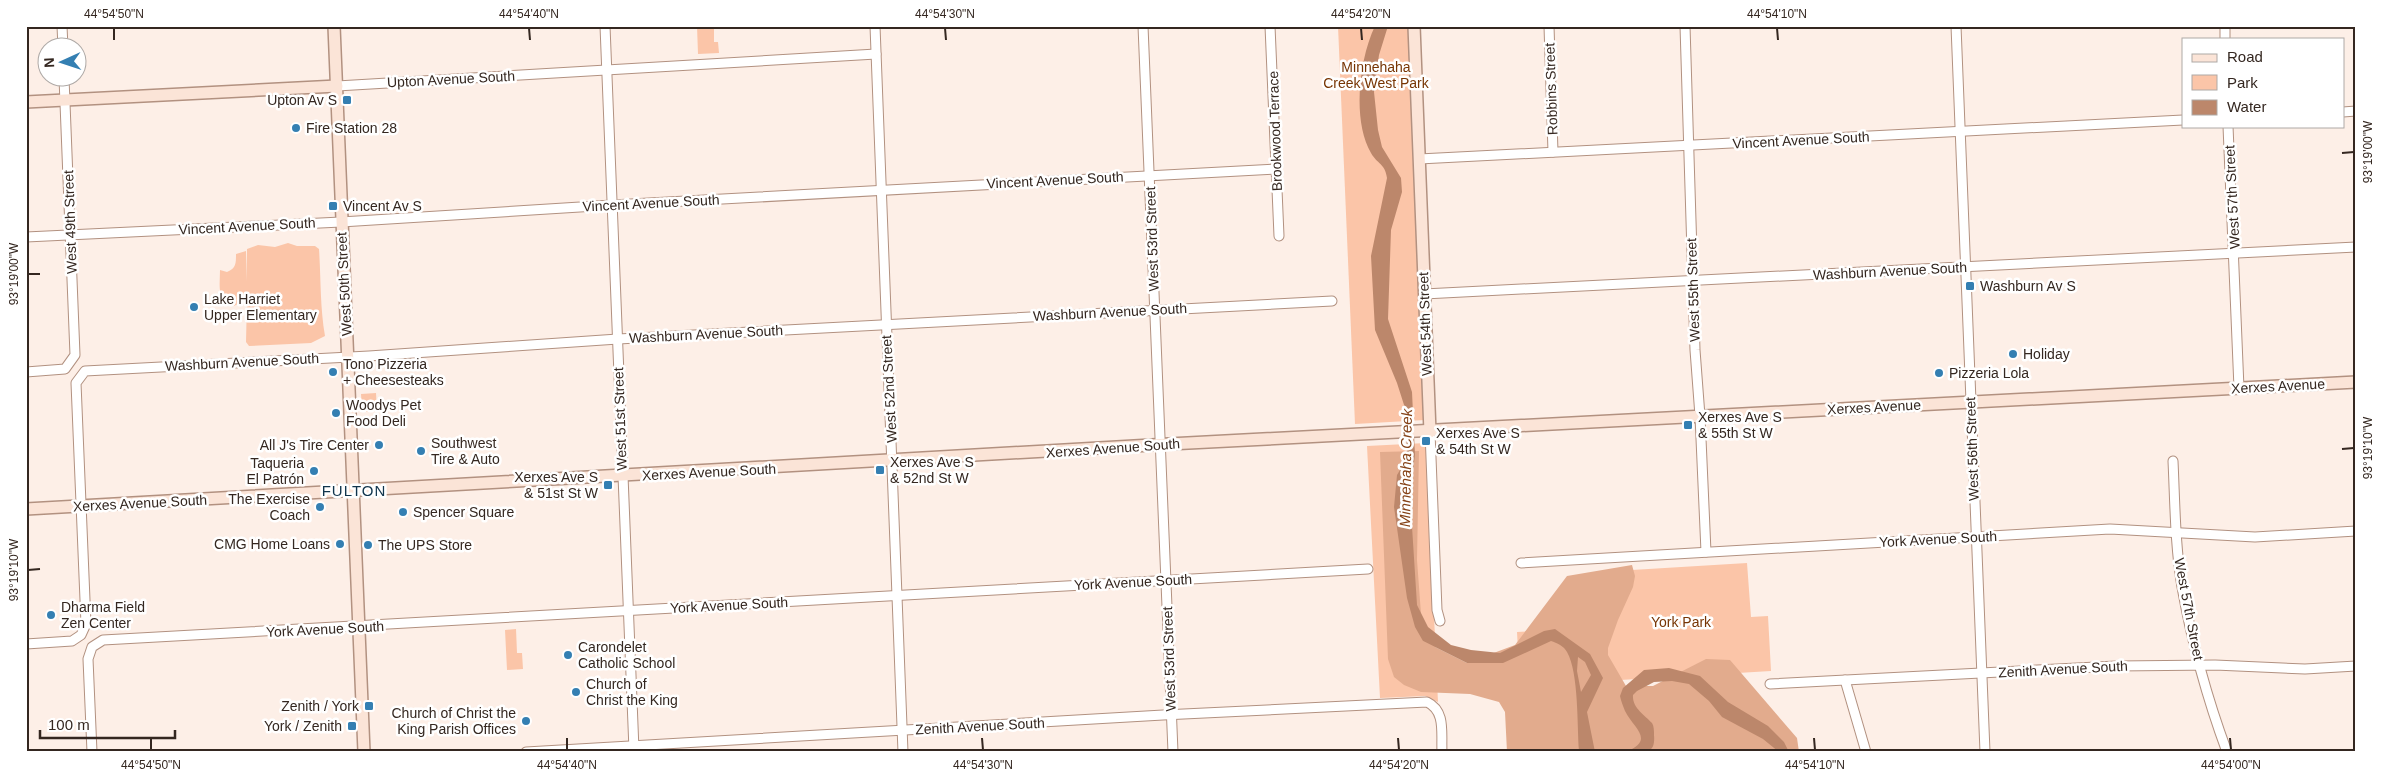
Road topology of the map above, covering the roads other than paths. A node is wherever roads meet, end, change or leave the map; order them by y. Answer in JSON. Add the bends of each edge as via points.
{"nodes":[{"id":1,"x":334,"y":26,"type":"edge"},
{"id":2,"x":605,"y":26,"type":"edge"},
{"id":3,"x":875,"y":26,"type":"edge"},
{"id":4,"x":1143,"y":26,"type":"edge"},
{"id":5,"x":1270,"y":26,"type":"edge"},
{"id":6,"x":1414,"y":26,"type":"edge"},
{"id":7,"x":1548,"y":26,"type":"edge"},
{"id":8,"x":1685,"y":26,"type":"edge"},
{"id":9,"x":1956,"y":26,"type":"edge"},
{"id":10,"x":876,"y":54,"type":"junction"},
{"id":11,"x":606,"y":70,"type":"junction"},
{"id":12,"x":337,"y":86,"type":"junction"},
{"id":13,"x":64,"y":88,"type":"edge"},
{"id":14,"x":65,"y":100,"type":"junction"},
{"id":15,"x":26,"y":102,"type":"edge"},
{"id":16,"x":2182,"y":120,"type":"edge"},
{"id":17,"x":2228,"y":128,"type":"edge"},
{"id":18,"x":1959,"y":132,"type":"junction"},
{"id":19,"x":1689,"y":146,"type":"junction"},
{"id":20,"x":1553,"y":152,"type":"junction"},
{"id":21,"x":1419,"y":159,"type":"junction"},
{"id":22,"x":1276,"y":169,"type":"junction"},
{"id":23,"x":1150,"y":176,"type":"junction"},
{"id":24,"x":881,"y":190,"type":"junction"},
{"id":25,"x":612,"y":205,"type":"junction"},
{"id":26,"x":341,"y":222,"type":"junction"},
{"id":27,"x":70,"y":234,"type":"junction"},
{"id":28,"x":1279,"y":236,"type":"dead end"},
{"id":29,"x":26,"y":237,"type":"edge"},
{"id":30,"x":2356,"y":247,"type":"edge"},
{"id":31,"x":2235,"y":253,"type":"junction"},
{"id":32,"x":1964,"y":267,"type":"junction"},
{"id":33,"x":1693,"y":282,"type":"junction"},
{"id":34,"x":1424,"y":294,"type":"junction"},
{"id":35,"x":1332,"y":301,"type":"dead end"},
{"id":36,"x":1154,"y":310,"type":"junction"},
{"id":37,"x":887,"y":324,"type":"junction"},
{"id":38,"x":618,"y":339,"type":"junction"},
{"id":39,"x":347,"y":357,"type":"junction"},
{"id":40,"x":26,"y":372,"type":"edge"},
{"id":41,"x":2356,"y":382,"type":"edge"},
{"id":42,"x":2239,"y":388,"type":"junction"},
{"id":43,"x":1971,"y":402,"type":"junction"},
{"id":44,"x":1700,"y":416,"type":"junction"},
{"id":45,"x":1430,"y":432,"type":"junction"},
{"id":46,"x":1392,"y":434,"type":"joint"},
{"id":47,"x":1159,"y":445,"type":"junction"},
{"id":48,"x":893,"y":461,"type":"junction"},
{"id":49,"x":2173,"y":461,"type":"dead end"},
{"id":50,"x":622,"y":476,"type":"junction"},
{"id":51,"x":353,"y":491,"type":"junction"},
{"id":52,"x":82,"y":506,"type":"junction"},
{"id":53,"x":26,"y":510,"type":"edge"},
{"id":54,"x":2356,"y":531,"type":"edge"},
{"id":55,"x":2176,"y":532,"type":"junction"},
{"id":56,"x":1976,"y":537,"type":"junction"},
{"id":57,"x":1706,"y":552,"type":"junction"},
{"id":58,"x":1521,"y":563,"type":"dead end"},
{"id":59,"x":1368,"y":569,"type":"dead end"},
{"id":60,"x":1166,"y":580,"type":"junction"},
{"id":61,"x":897,"y":596,"type":"junction"},
{"id":62,"x":628,"y":611,"type":"junction"},
{"id":63,"x":1440,"y":621,"type":"dead end"},
{"id":64,"x":358,"y":627,"type":"junction"},
{"id":65,"x":26,"y":644,"type":"edge"},
{"id":66,"x":2200,"y":665,"type":"junction"},
{"id":67,"x":2356,"y":666,"type":"edge"},
{"id":68,"x":1982,"y":673,"type":"junction"},
{"id":69,"x":1845,"y":680,"type":"junction"},
{"id":70,"x":1770,"y":684,"type":"dead end"},
{"id":71,"x":1171,"y":715,"type":"junction"},
{"id":72,"x":902,"y":730,"type":"junction"},
{"id":73,"x":634,"y":749,"type":"edge"},
{"id":74,"x":92,"y":752,"type":"edge"},
{"id":75,"x":364,"y":752,"type":"edge"},
{"id":76,"x":526,"y":752,"type":"edge"},
{"id":77,"x":903,"y":752,"type":"edge"},
{"id":78,"x":1173,"y":752,"type":"edge"},
{"id":79,"x":1442,"y":752,"type":"edge"},
{"id":80,"x":1866,"y":752,"type":"edge"},
{"id":81,"x":1985,"y":752,"type":"edge"},
{"id":82,"x":2228,"y":752,"type":"edge"}],
"edges":[{"from":1,"to":12,"type":"street","name":"West 50th Street"},
{"from":2,"to":11,"type":"street","name":"West 51st Street"},
{"from":3,"to":10,"type":"street","name":"West 52nd Street"},
{"from":4,"to":23,"type":"street","name":"West 53rd Street"},
{"from":5,"to":22,"type":"street","name":"Brookwood Terrace"},
{"from":6,"to":21,"type":"street","name":"West 54th Street"},
{"from":7,"to":20,"type":"street","name":"Robbins Street"},
{"from":8,"to":19,"type":"street","name":"West 55th Street"},
{"from":9,"to":18,"type":"street","name":"West 56th Street"},
{"from":10,"to":11,"type":"street","name":"Upton Avenue South"},
{"from":10,"to":24,"type":"street","name":"West 52nd Street"},
{"from":11,"to":12,"type":"street","name":"Upton Avenue South"},
{"from":11,"to":25,"type":"street","name":"West 51st Street"},
{"from":12,"to":14,"type":"street","name":"Upton Avenue South"},
{"from":12,"to":26,"type":"street","name":"West 50th Street"},
{"from":13,"to":14,"type":"street","name":"West 49th Street"},
{"from":14,"to":15,"type":"street","name":"Upton Avenue South"},
{"from":14,"to":27,"type":"street","name":"West 49th Street"},
{"from":16,"to":18,"type":"street","name":"Vincent Avenue South"},
{"from":17,"to":31,"type":"street","name":"West 57th Street"},
{"from":18,"to":19,"type":"street","name":"Vincent Avenue South"},
{"from":18,"to":32,"type":"street","name":"West 56th Street"},
{"from":19,"to":20,"type":"street","name":"Vincent Avenue South"},
{"from":19,"to":33,"type":"street","name":"West 55th Street"},
{"from":20,"to":21,"type":"street","name":"Vincent Avenue South"},
{"from":21,"to":34,"type":"street","name":"West 54th Street"},
{"from":22,"to":23,"type":"street","name":"Vincent Avenue South"},
{"from":22,"to":28,"type":"street","name":"Brookwood Terrace"},
{"from":23,"to":24,"type":"street","name":"Vincent Avenue South"},
{"from":23,"to":36,"type":"street","name":"West 53rd Street"},
{"from":24,"to":25,"type":"street","name":"Vincent Avenue South"},
{"from":24,"to":37,"type":"street","name":"West 52nd Street"},
{"from":25,"to":26,"type":"street","name":"Vincent Avenue South"},
{"from":25,"to":38,"type":"street","name":"West 51st Street"},
{"from":26,"to":27,"type":"street","name":"Vincent Avenue South"},
{"from":26,"to":39,"type":"street","name":"West 50th Street"},
{"from":27,"to":29,"type":"street","name":"Vincent Avenue South"},
{"from":27,"to":40,"type":"street","name":"West 49th Street","via":[[75,355],[62,370]]},
{"from":30,"to":31,"type":"street","name":"Washburn Avenue South"},
{"from":31,"to":32,"type":"street","name":"Washburn Avenue South"},
{"from":31,"to":42,"type":"street","name":"West 57th Street"},
{"from":32,"to":33,"type":"street","name":"Washburn Avenue South"},
{"from":32,"to":43,"type":"street","name":"West 56th Street"},
{"from":33,"to":34,"type":"street","name":"Washburn Avenue South"},
{"from":33,"to":44,"type":"street","name":"West 55th Street"},
{"from":34,"to":45,"type":"street","name":"West 54th Street"},
{"from":35,"to":36,"type":"street","name":"Washburn Avenue South"},
{"from":36,"to":37,"type":"street","name":"Washburn Avenue South"},
{"from":36,"to":47,"type":"street","name":"West 53rd Street"},
{"from":37,"to":38,"type":"street","name":"Washburn Avenue South"},
{"from":37,"to":48,"type":"street","name":"West 52nd Street"},
{"from":38,"to":39,"type":"street","name":"Washburn Avenue South"},
{"from":38,"to":50,"type":"street","name":"West 51st Street"},
{"from":39,"to":51,"type":"street","name":"West 50th Street"},
{"from":39,"to":52,"type":"street","name":"Washburn Avenue South","via":[[91,369],[81,373],[76,383]]},
{"from":41,"to":42,"type":"street","name":"Xerxes Avenue"},
{"from":42,"to":43,"type":"street","name":"Xerxes Avenue"},
{"from":43,"to":44,"type":"street","name":"Xerxes Avenue"},
{"from":43,"to":56,"type":"street","name":"West 56th Street"},
{"from":44,"to":45,"type":"street","name":"Xerxes Avenue"},
{"from":44,"to":57,"type":"street","name":"West 55th Street"},
{"from":45,"to":46,"type":"street","name":"Xerxes Avenue"},
{"from":45,"to":63,"type":"street","name":"West 54th Street"},
{"from":46,"to":47,"type":"street","name":"Xerxes Avenue South"},
{"from":47,"to":48,"type":"street","name":"Xerxes Avenue South"},
{"from":47,"to":60,"type":"street","name":"West 53rd Street"},
{"from":48,"to":50,"type":"street","name":"Xerxes Avenue South"},
{"from":48,"to":61,"type":"street","name":"West 52nd Street"},
{"from":49,"to":55,"type":"street","name":"West 57th Street"},
{"from":50,"to":51,"type":"street","name":"Xerxes Avenue South"},
{"from":50,"to":62,"type":"street","name":"West 51st Street"},
{"from":51,"to":52,"type":"street","name":"Xerxes Avenue South"},
{"from":51,"to":64,"type":"street","name":"West 50th Street"},
{"from":52,"to":53,"type":"street","name":"Xerxes Avenue South"},
{"from":52,"to":65,"type":"street","via":[[86,624],[81,636],[72,641]]},
{"from":54,"to":55,"type":"street","name":"York Avenue South","via":[[2255,537]]},
{"from":55,"to":56,"type":"street","name":"York Avenue South","via":[[2110,529]]},
{"from":55,"to":66,"type":"street","name":"West 57th Street","via":[[2182,585]]},
{"from":56,"to":57,"type":"street","name":"York Avenue South"},
{"from":56,"to":68,"type":"street","name":"West 56th Street"},
{"from":57,"to":58,"type":"street","name":"York Avenue South"},
{"from":59,"to":60,"type":"street","name":"York Avenue South"},
{"from":60,"to":61,"type":"street","name":"York Avenue South"},
{"from":60,"to":71,"type":"street","name":"West 53rd Street"},
{"from":61,"to":62,"type":"street","name":"York Avenue South"},
{"from":61,"to":72,"type":"street","name":"West 52nd Street"},
{"from":62,"to":64,"type":"street","name":"York Avenue South"},
{"from":62,"to":73,"type":"street","name":"West 51st Street"},
{"from":64,"to":74,"type":"street","name":"York Avenue South","via":[[103,640],[92,647],[88,659]]},
{"from":64,"to":75,"type":"street","name":"West 50th Street"},
{"from":66,"to":67,"type":"street","name":"Zenith Avenue South","via":[[2278,669]]},
{"from":66,"to":68,"type":"street","name":"Zenith Avenue South"},
{"from":66,"to":82,"type":"street","name":"West 57th Street"},
{"from":68,"to":69,"type":"street","name":"Zenith Avenue South"},
{"from":68,"to":81,"type":"street","name":"West 56th Street"},
{"from":69,"to":70,"type":"street","name":"Zenith Avenue South"},
{"from":69,"to":80,"type":"street"},
{"from":71,"to":72,"type":"street","name":"Zenith Avenue South"},
{"from":71,"to":78,"type":"street","name":"West 53rd Street"},
{"from":71,"to":79,"type":"street","name":"Zenith Avenue South","via":[[1427,702],[1441,715]]},
{"from":72,"to":73,"type":"street","name":"Zenith Avenue South"},
{"from":72,"to":77,"type":"street","name":"West 52nd Street"},
{"from":73,"to":76,"type":"street","name":"Zenith Avenue South"}]}
